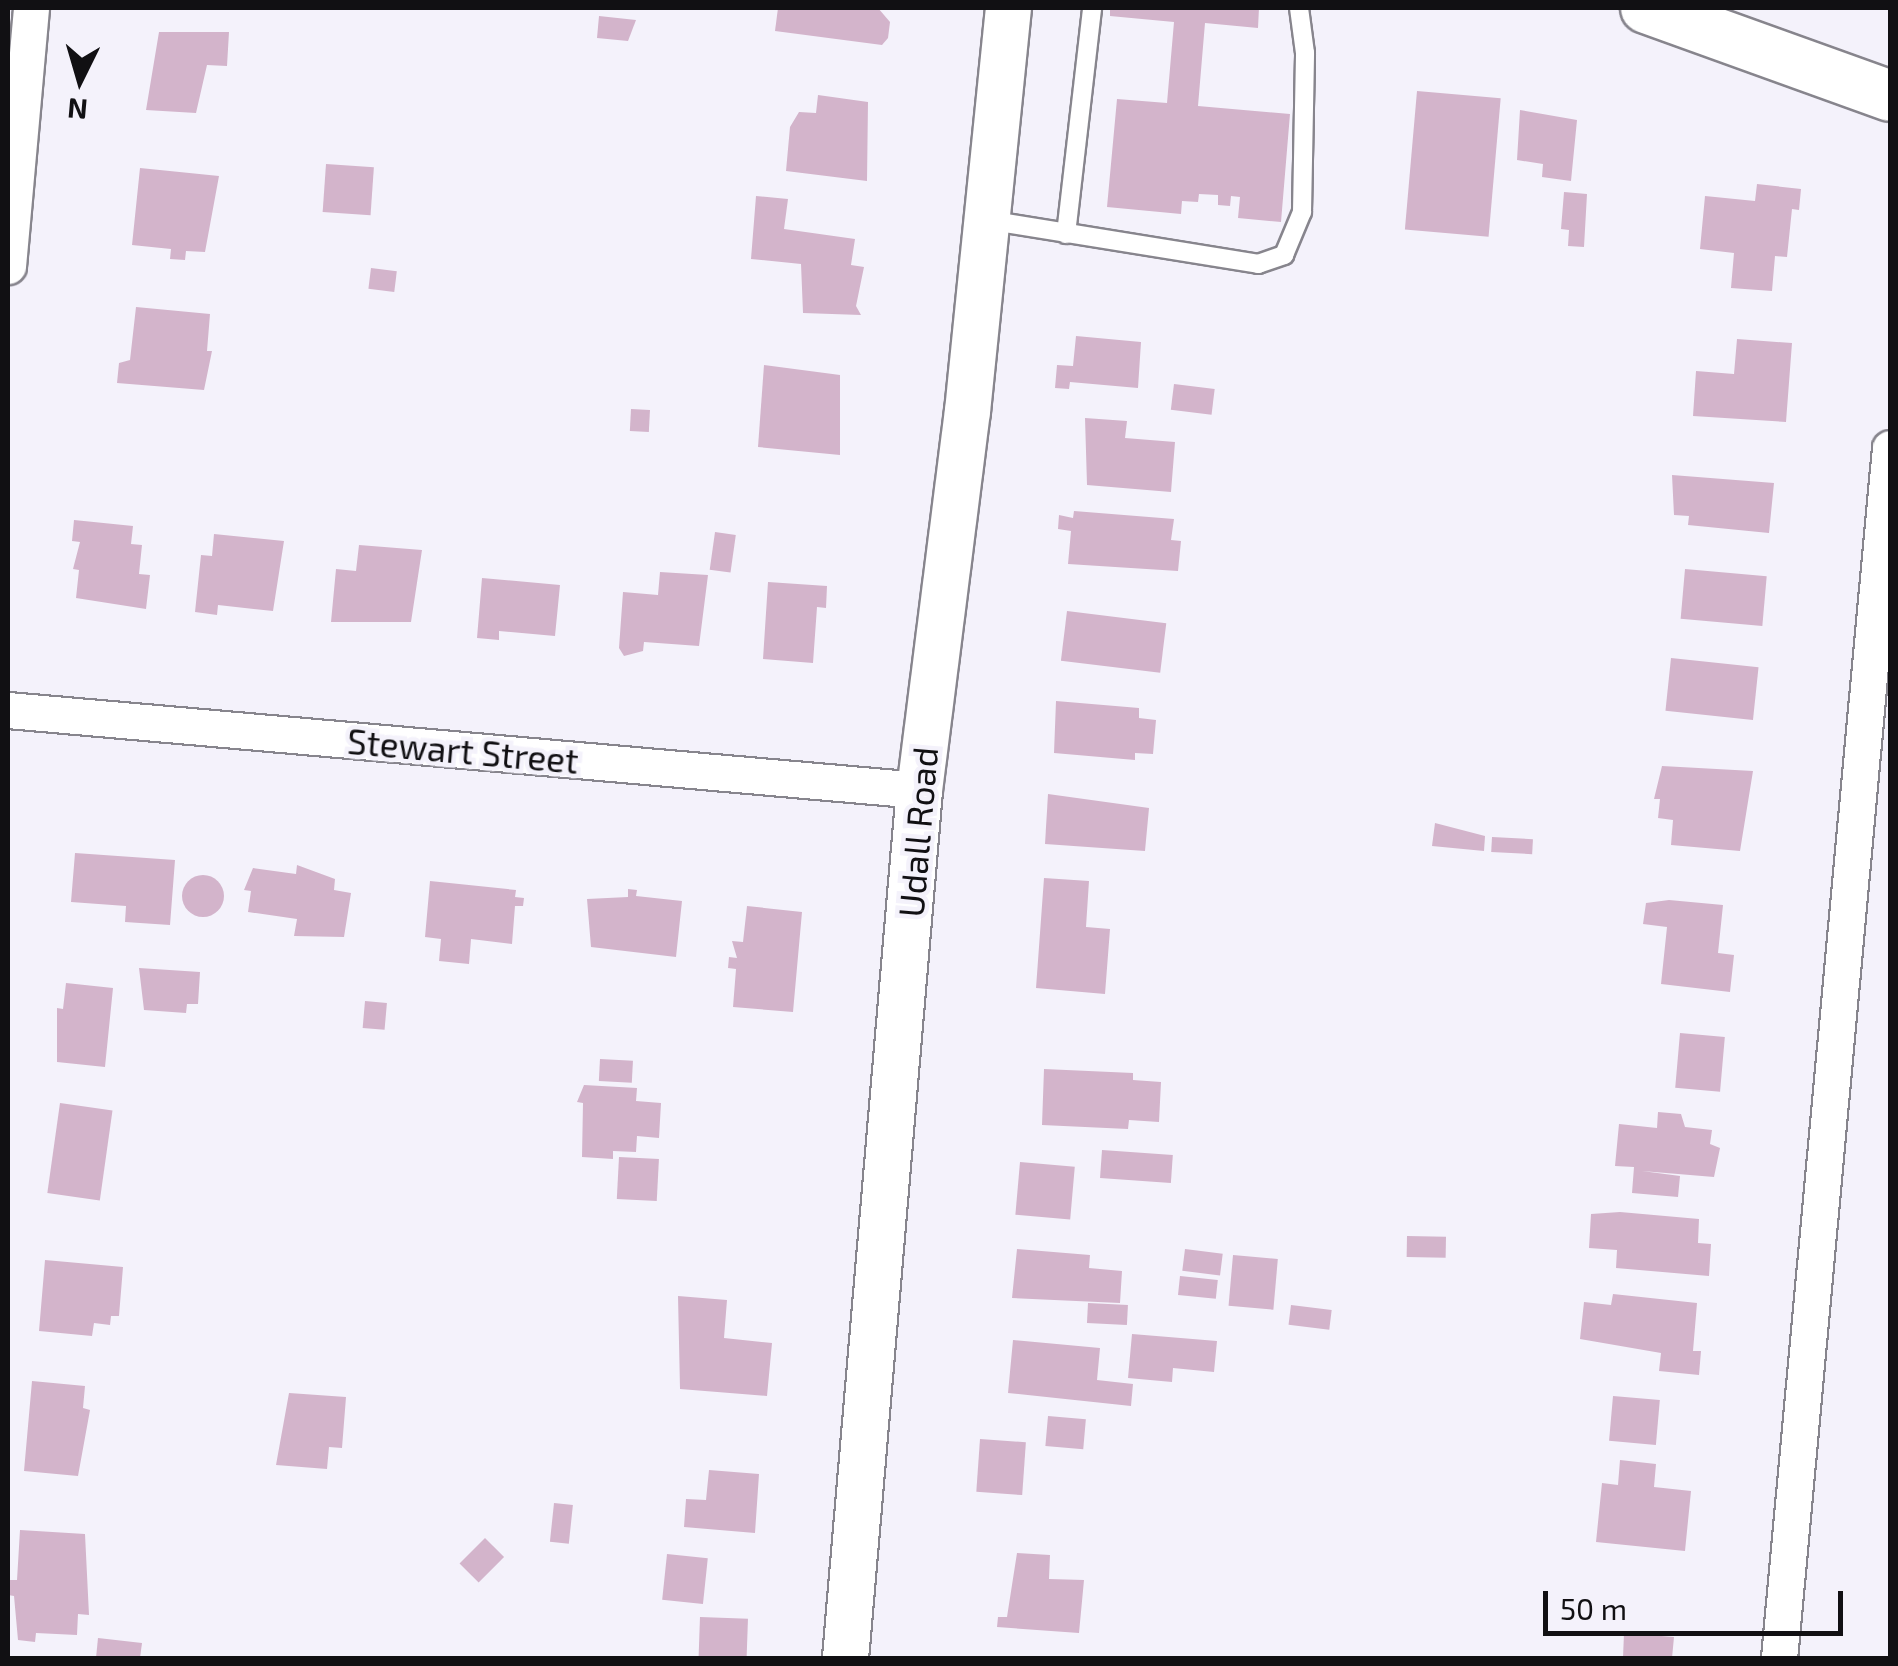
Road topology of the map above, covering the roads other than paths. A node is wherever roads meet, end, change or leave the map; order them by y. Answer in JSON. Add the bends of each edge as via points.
{"nodes":[{"id":1,"x":31,"y":8,"type":"edge"},
{"id":2,"x":1008,"y":8,"type":"edge"},
{"id":3,"x":1092,"y":8,"type":"edge"},
{"id":4,"x":1299,"y":8,"type":"edge"},
{"id":5,"x":1646,"y":8,"type":"edge"},
{"id":6,"x":1890,"y":96,"type":"edge"},
{"id":7,"x":986,"y":220,"type":"junction"},
{"id":8,"x":1066,"y":234,"type":"junction"},
{"id":9,"x":8,"y":266,"type":"edge"},
{"id":10,"x":1890,"y":448,"type":"edge"},
{"id":11,"x":8,"y":710,"type":"edge"},
{"id":12,"x":918,"y":790,"type":"junction"},
{"id":13,"x":845,"y":1658,"type":"edge"},
{"id":14,"x":1779,"y":1658,"type":"edge"}],
"edges":[{"from":1,"to":9,"type":"street"},
{"from":2,"to":7,"type":"street","name":"Udall Road"},
{"from":3,"to":8,"type":"lane"},
{"from":4,"to":8,"type":"lane","via":[[1306,53],[1302,212],[1284,255],[1258,264]]},
{"from":5,"to":6,"type":"main road"},
{"from":7,"to":8,"type":"lane"},
{"from":7,"to":12,"type":"street","name":"Udall Road"},
{"from":10,"to":14,"type":"street"},
{"from":11,"to":12,"type":"street","name":"Stewart Street"},
{"from":12,"to":13,"type":"street","name":"Udall Road"}]}
